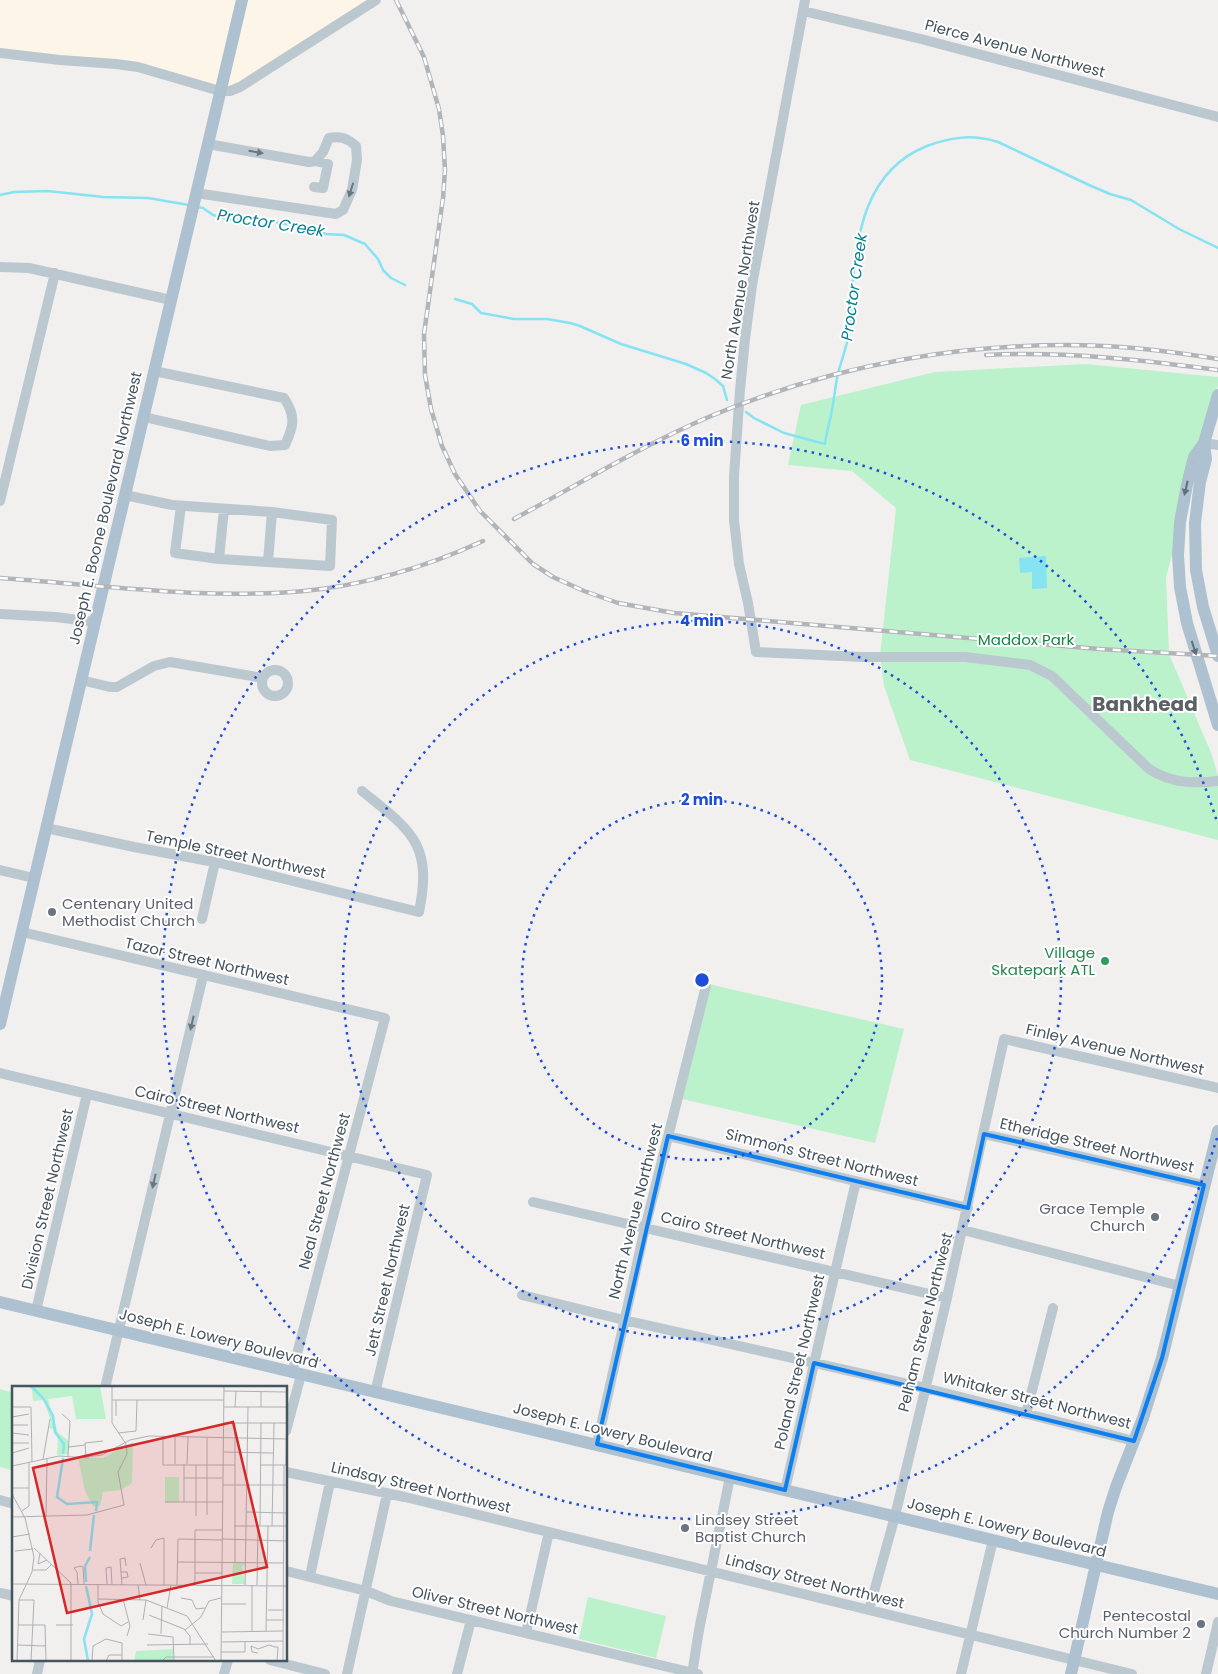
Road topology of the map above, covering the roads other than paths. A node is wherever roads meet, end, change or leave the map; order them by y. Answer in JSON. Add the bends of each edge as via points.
{"nodes":[{"id":1,"x":242,"y":0,"type":"edge"},
{"id":2,"x":376,"y":0,"type":"edge"},
{"id":3,"x":805,"y":0,"type":"edge"},
{"id":4,"x":803,"y":11,"type":"junction"},
{"id":5,"x":0,"y":53,"type":"edge"},
{"id":6,"x":220,"y":91,"type":"junction"},
{"id":7,"x":1218,"y":116,"type":"edge"},
{"id":8,"x":208,"y":144,"type":"junction"},
{"id":9,"x":315,"y":161,"type":"junction"},
{"id":10,"x":314,"y":187,"type":"dead end"},
{"id":11,"x":195,"y":197,"type":"junction"},
{"id":12,"x":0,"y":267,"type":"edge"},
{"id":13,"x":55,"y":273,"type":"junction"},
{"id":14,"x":171,"y":300,"type":"junction"},
{"id":15,"x":154,"y":371,"type":"junction"},
{"id":16,"x":1217,"y":401,"type":"edge"},
{"id":17,"x":144,"y":417,"type":"junction"},
{"id":18,"x":1204,"y":443,"type":"junction"},
{"id":19,"x":1218,"y":445,"type":"edge"},
{"id":20,"x":4,"y":474,"type":"edge"},
{"id":21,"x":125,"y":495,"type":"junction"},
{"id":22,"x":0,"y":501,"type":"edge"},
{"id":23,"x":182,"y":506,"type":"junction"},
{"id":24,"x":224,"y":509,"type":"junction"},
{"id":25,"x":272,"y":512,"type":"junction"},
{"id":26,"x":219,"y":559,"type":"junction"},
{"id":27,"x":268,"y":562,"type":"junction"},
{"id":28,"x":0,"y":614,"type":"edge"},
{"id":29,"x":94,"y":622,"type":"junction"},
{"id":30,"x":1218,"y":656,"type":"edge"},
{"id":31,"x":263,"y":678,"type":"dead end"},
{"id":32,"x":81,"y":680,"type":"junction"},
{"id":33,"x":1218,"y":725,"type":"edge"},
{"id":34,"x":1218,"y":781,"type":"edge"},
{"id":35,"x":362,"y":791,"type":"dead end"},
{"id":36,"x":46,"y":828,"type":"junction"},
{"id":37,"x":215,"y":862,"type":"junction"},
{"id":38,"x":0,"y":870,"type":"edge"},
{"id":39,"x":34,"y":878,"type":"junction"},
{"id":40,"x":202,"y":919,"type":"dead end"},
{"id":41,"x":22,"y":932,"type":"junction"},
{"id":42,"x":203,"y":976,"type":"junction"},
{"id":43,"x":706,"y":986,"type":"dead end"},
{"id":44,"x":385,"y":1018,"type":"joint"},
{"id":45,"x":0,"y":1024,"type":"edge"},
{"id":46,"x":1004,"y":1039,"type":"joint"},
{"id":47,"x":0,"y":1073,"type":"edge"},
{"id":48,"x":1218,"y":1088,"type":"edge"},
{"id":49,"x":88,"y":1094,"type":"junction"},
{"id":50,"x":170,"y":1113,"type":"junction"},
{"id":51,"x":1218,"y":1130,"type":"edge"},
{"id":52,"x":984,"y":1134,"type":"junction"},
{"id":53,"x":668,"y":1136,"type":"junction"},
{"id":54,"x":348,"y":1156,"type":"junction"},
{"id":55,"x":427,"y":1175,"type":"joint"},
{"id":56,"x":856,"y":1181,"type":"junction"},
{"id":57,"x":1204,"y":1185,"type":"junction"},
{"id":58,"x":533,"y":1202,"type":"dead end"},
{"id":59,"x":968,"y":1208,"type":"junction"},
{"id":60,"x":645,"y":1228,"type":"junction"},
{"id":61,"x":963,"y":1230,"type":"junction"},
{"id":62,"x":836,"y":1271,"type":"junction"},
{"id":63,"x":1180,"y":1286,"type":"junction"},
{"id":64,"x":522,"y":1294,"type":"dead end"},
{"id":65,"x":947,"y":1298,"type":"junction"},
{"id":66,"x":0,"y":1302,"type":"edge"},
{"id":67,"x":1053,"y":1308,"type":"dead end"},
{"id":68,"x":36,"y":1311,"type":"junction"},
{"id":69,"x":624,"y":1320,"type":"junction"},
{"id":70,"x":119,"y":1331,"type":"junction"},
{"id":71,"x":814,"y":1363,"type":"junction"},
{"id":72,"x":297,"y":1374,"type":"junction"},
{"id":73,"x":106,"y":1386,"type":"edge"},
{"id":74,"x":925,"y":1388,"type":"junction"},
{"id":75,"x":375,"y":1393,"type":"junction"},
{"id":76,"x":1026,"y":1414,"type":"junction"},
{"id":77,"x":288,"y":1421,"type":"edge"},
{"id":78,"x":1134,"y":1440,"type":"junction"},
{"id":79,"x":597,"y":1444,"type":"junction"},
{"id":80,"x":288,"y":1472,"type":"edge"},
{"id":81,"x":730,"y":1477,"type":"junction"},
{"id":82,"x":330,"y":1482,"type":"junction"},
{"id":83,"x":785,"y":1490,"type":"junction"},
{"id":84,"x":388,"y":1494,"type":"junction"},
{"id":85,"x":895,"y":1516,"type":"junction"},
{"id":86,"x":550,"y":1532,"type":"junction"},
{"id":87,"x":994,"y":1540,"type":"junction"},
{"id":88,"x":1096,"y":1565,"type":"junction"},
{"id":89,"x":288,"y":1571,"type":"edge"},
{"id":90,"x":711,"y":1571,"type":"junction"},
{"id":91,"x":310,"y":1576,"type":"junction"},
{"id":92,"x":366,"y":1591,"type":"junction"},
{"id":93,"x":1218,"y":1594,"type":"edge"},
{"id":94,"x":869,"y":1610,"type":"junction"},
{"id":95,"x":471,"y":1620,"type":"junction"},
{"id":96,"x":1218,"y":1622,"type":"edge"},
{"id":97,"x":526,"y":1633,"type":"junction"},
{"id":98,"x":970,"y":1635,"type":"junction"},
{"id":99,"x":1074,"y":1660,"type":"junction"},
{"id":100,"x":278,"y":1662,"type":"edge"},
{"id":101,"x":325,"y":1674,"type":"edge"},
{"id":102,"x":347,"y":1674,"type":"edge"},
{"id":103,"x":457,"y":1674,"type":"edge"},
{"id":104,"x":694,"y":1674,"type":"edge"},
{"id":105,"x":961,"y":1674,"type":"edge"},
{"id":106,"x":1071,"y":1674,"type":"edge"},
{"id":107,"x":1132,"y":1674,"type":"edge"},
{"id":108,"x":1206,"y":1674,"type":"edge"}],
"edges":[{"from":1,"to":6,"type":"main road","name":"Joseph E. Boone Boulevard Northwest"},
{"from":2,"to":6,"type":"street","via":[[240,87]]},
{"from":3,"to":4,"type":"street","name":"North Avenue Northwest"},
{"from":4,"to":7,"type":"street","name":"Pierce Avenue Northwest"},
{"from":4,"to":34,"type":"street","name":"North Avenue Northwest","via":[[752,285],[742,364],[734,520],[756,652],[965,657],[1030,665],[1052,676],[1156,774],[1183,782]]},
{"from":5,"to":6,"type":"street","via":[[138,67]]},
{"from":6,"to":8,"type":"main road","name":"Joseph E. Boone Boulevard Northwest"},
{"from":8,"to":9,"type":"street","one_way":true},
{"from":8,"to":11,"type":"main road","name":"Joseph E. Boone Boulevard Northwest"},
{"from":9,"to":10,"type":"street","via":[[328,164],[323,188]]},
{"from":9,"to":11,"type":"street","one_way":true,"via":[[329,138],[338,136],[356,146],[358,160],[352,190],[343,210],[336,214]]},
{"from":11,"to":14,"type":"main road","name":"Joseph E. Boone Boulevard Northwest"},
{"from":12,"to":13,"type":"street"},
{"from":13,"to":14,"type":"street"},
{"from":13,"to":20,"type":"street"},
{"from":14,"to":15,"type":"main road","name":"Joseph E. Boone Boulevard Northwest"},
{"from":15,"to":17,"type":"main road","name":"Joseph E. Boone Boulevard Northwest"},
{"from":15,"to":17,"type":"street","via":[[284,398],[291,408],[293,422],[285,445],[270,446]]},
{"from":16,"to":18,"type":"main road"},
{"from":17,"to":21,"type":"main road","name":"Joseph E. Boone Boulevard Northwest"},
{"from":18,"to":19,"type":"street"},
{"from":18,"to":30,"type":"main road","via":[[1206,459],[1195,523],[1196,570]]},
{"from":18,"to":33,"type":"main road","one_way":true,"via":[[1194,457],[1187,485],[1180,522],[1178,562],[1187,623]]},
{"from":20,"to":22,"type":"street"},
{"from":21,"to":23,"type":"street"},
{"from":21,"to":29,"type":"main road","name":"Joseph E. Boone Boulevard Northwest"},
{"from":23,"to":24,"type":"street"},
{"from":23,"to":26,"type":"street","via":[[175,553]]},
{"from":24,"to":25,"type":"street"},
{"from":24,"to":26,"type":"street"},
{"from":25,"to":27,"type":"street"},
{"from":25,"to":27,"type":"street","via":[[332,520],[330,566]]},
{"from":26,"to":27,"type":"street"},
{"from":28,"to":29,"type":"street"},
{"from":29,"to":32,"type":"main road","name":"Joseph E. Boone Boulevard Northwest"},
{"from":31,"to":32,"type":"street","via":[[170,662],[154,666],[117,687]]},
{"from":32,"to":36,"type":"main road","name":"Joseph E. Boone Boulevard Northwest"},
{"from":35,"to":37,"type":"street","name":"Temple Street Northwest","via":[[401,822],[417,846],[424,877],[418,912]]},
{"from":36,"to":37,"type":"street","name":"Temple Street Northwest"},
{"from":36,"to":39,"type":"main road","name":"Joseph E. Boone Boulevard Northwest"},
{"from":37,"to":40,"type":"street"},
{"from":38,"to":39,"type":"street"},
{"from":39,"to":41,"type":"main road","name":"Joseph E. Boone Boulevard Northwest"},
{"from":41,"to":42,"type":"street","name":"Tazor Street Northwest"},
{"from":41,"to":45,"type":"main road","name":"Joseph E. Boone Boulevard Northwest"},
{"from":42,"to":44,"type":"street","name":"Tazor Street Northwest"},
{"from":42,"to":50,"type":"street","one_way":true},
{"from":43,"to":53,"type":"street","name":"North Avenue Northwest"},
{"from":44,"to":54,"type":"street","name":"Neal Street Northwest"},
{"from":46,"to":48,"type":"street","name":"Finley Avenue Northwest"},
{"from":46,"to":52,"type":"street","name":"Pelham Street Northwest"},
{"from":47,"to":49,"type":"street","name":"Cairo Street Northwest"},
{"from":49,"to":50,"type":"street","name":"Cairo Street Northwest"},
{"from":49,"to":68,"type":"street","name":"Division Street Northwest"},
{"from":50,"to":54,"type":"street","name":"Cairo Street Northwest"},
{"from":50,"to":70,"type":"street","one_way":true},
{"from":51,"to":57,"type":"main road"},
{"from":52,"to":57,"type":"street","name":"Etheridge Street Northwest"},
{"from":52,"to":59,"type":"street","name":"Pelham Street Northwest"},
{"from":53,"to":56,"type":"street","name":"Simmons Street Northwest"},
{"from":53,"to":60,"type":"street","name":"North Avenue Northwest"},
{"from":54,"to":55,"type":"street","name":"Cairo Street Northwest"},
{"from":54,"to":72,"type":"street","name":"Neal Street Northwest"},
{"from":55,"to":75,"type":"street","name":"Jett Street Northwest"},
{"from":56,"to":59,"type":"street","name":"Simmons Street Northwest"},
{"from":56,"to":62,"type":"street","name":"Poland Street Northwest"},
{"from":57,"to":63,"type":"main road"},
{"from":58,"to":60,"type":"street","name":"Cairo Street Northwest"},
{"from":59,"to":61,"type":"street","name":"Pelham Street Northwest"},
{"from":60,"to":62,"type":"street","name":"Cairo Street Northwest"},
{"from":60,"to":69,"type":"street","name":"North Avenue Northwest"},
{"from":61,"to":63,"type":"street"},
{"from":61,"to":65,"type":"street","name":"Pelham Street Northwest"},
{"from":62,"to":65,"type":"street","name":"Cairo Street Northwest"},
{"from":62,"to":71,"type":"street","name":"Poland Street Northwest"},
{"from":63,"to":78,"type":"main road","via":[[1162,1358]]},
{"from":64,"to":69,"type":"street","name":"Whitaker Street Northwest"},
{"from":65,"to":74,"type":"street","name":"Pelham Street Northwest"},
{"from":66,"to":68,"type":"main road","name":"Joseph E. Lowery Boulevard"},
{"from":67,"to":76,"type":"street"},
{"from":68,"to":70,"type":"main road","name":"Joseph E. Lowery Boulevard"},
{"from":69,"to":71,"type":"street","name":"Whitaker Street Northwest"},
{"from":69,"to":79,"type":"street","name":"North Avenue Northwest"},
{"from":70,"to":72,"type":"main road","name":"Joseph E. Lowery Boulevard"},
{"from":70,"to":73,"type":"street"},
{"from":71,"to":74,"type":"street","name":"Whitaker Street Northwest"},
{"from":71,"to":83,"type":"street","name":"Poland Street Northwest"},
{"from":72,"to":75,"type":"main road","name":"Joseph E. Lowery Boulevard"},
{"from":72,"to":77,"type":"street","name":"Neal Street Northwest"},
{"from":74,"to":76,"type":"street","name":"Whitaker Street Northwest"},
{"from":74,"to":85,"type":"street","name":"Pelham Street Northwest"},
{"from":75,"to":79,"type":"main road","name":"Joseph E. Lowery Boulevard"},
{"from":76,"to":78,"type":"street","name":"Whitaker Street Northwest"},
{"from":78,"to":88,"type":"main road","via":[[1110,1502]]},
{"from":79,"to":81,"type":"main road","name":"Joseph E. Lowery Boulevard"},
{"from":80,"to":82,"type":"street","name":"Lindsay Street Northwest"},
{"from":81,"to":83,"type":"main road","name":"Joseph E. Lowery Boulevard"},
{"from":81,"to":90,"type":"street"},
{"from":82,"to":84,"type":"street","name":"Lindsay Street Northwest"},
{"from":82,"to":91,"type":"street"},
{"from":83,"to":85,"type":"main road","name":"Joseph E. Lowery Boulevard"},
{"from":84,"to":86,"type":"street","name":"Lindsay Street Northwest"},
{"from":84,"to":92,"type":"street"},
{"from":85,"to":87,"type":"main road","name":"Joseph E. Lowery Boulevard"},
{"from":85,"to":94,"type":"street","name":"Pelham Street Northwest"},
{"from":86,"to":90,"type":"street","name":"Lindsay Street Northwest"},
{"from":86,"to":97,"type":"street"},
{"from":87,"to":88,"type":"main road","name":"Joseph E. Lowery Boulevard"},
{"from":87,"to":98,"type":"street"},
{"from":88,"to":93,"type":"main road","name":"Joseph E. Lowery Boulevard"},
{"from":88,"to":99,"type":"main road"},
{"from":89,"to":91,"type":"street","name":"Oliver Street Northwest"},
{"from":90,"to":94,"type":"street","name":"Lindsay Street Northwest"},
{"from":90,"to":104,"type":"street"},
{"from":91,"to":92,"type":"street","name":"Oliver Street Northwest"},
{"from":92,"to":95,"type":"street","name":"Oliver Street Northwest","via":[[391,1601]]},
{"from":92,"to":102,"type":"street"},
{"from":94,"to":98,"type":"street","name":"Lindsay Street Northwest"},
{"from":95,"to":97,"type":"street","name":"Oliver Street Northwest"},
{"from":95,"to":103,"type":"street"},
{"from":96,"to":108,"type":"street"},
{"from":97,"to":104,"type":"street","name":"Oliver Street Northwest"},
{"from":98,"to":99,"type":"street","name":"Lindsay Street Northwest"},
{"from":98,"to":105,"type":"street"},
{"from":99,"to":106,"type":"main road"},
{"from":99,"to":107,"type":"street","name":"Lindsay Street Northwest"},
{"from":100,"to":101,"type":"street"}]}
